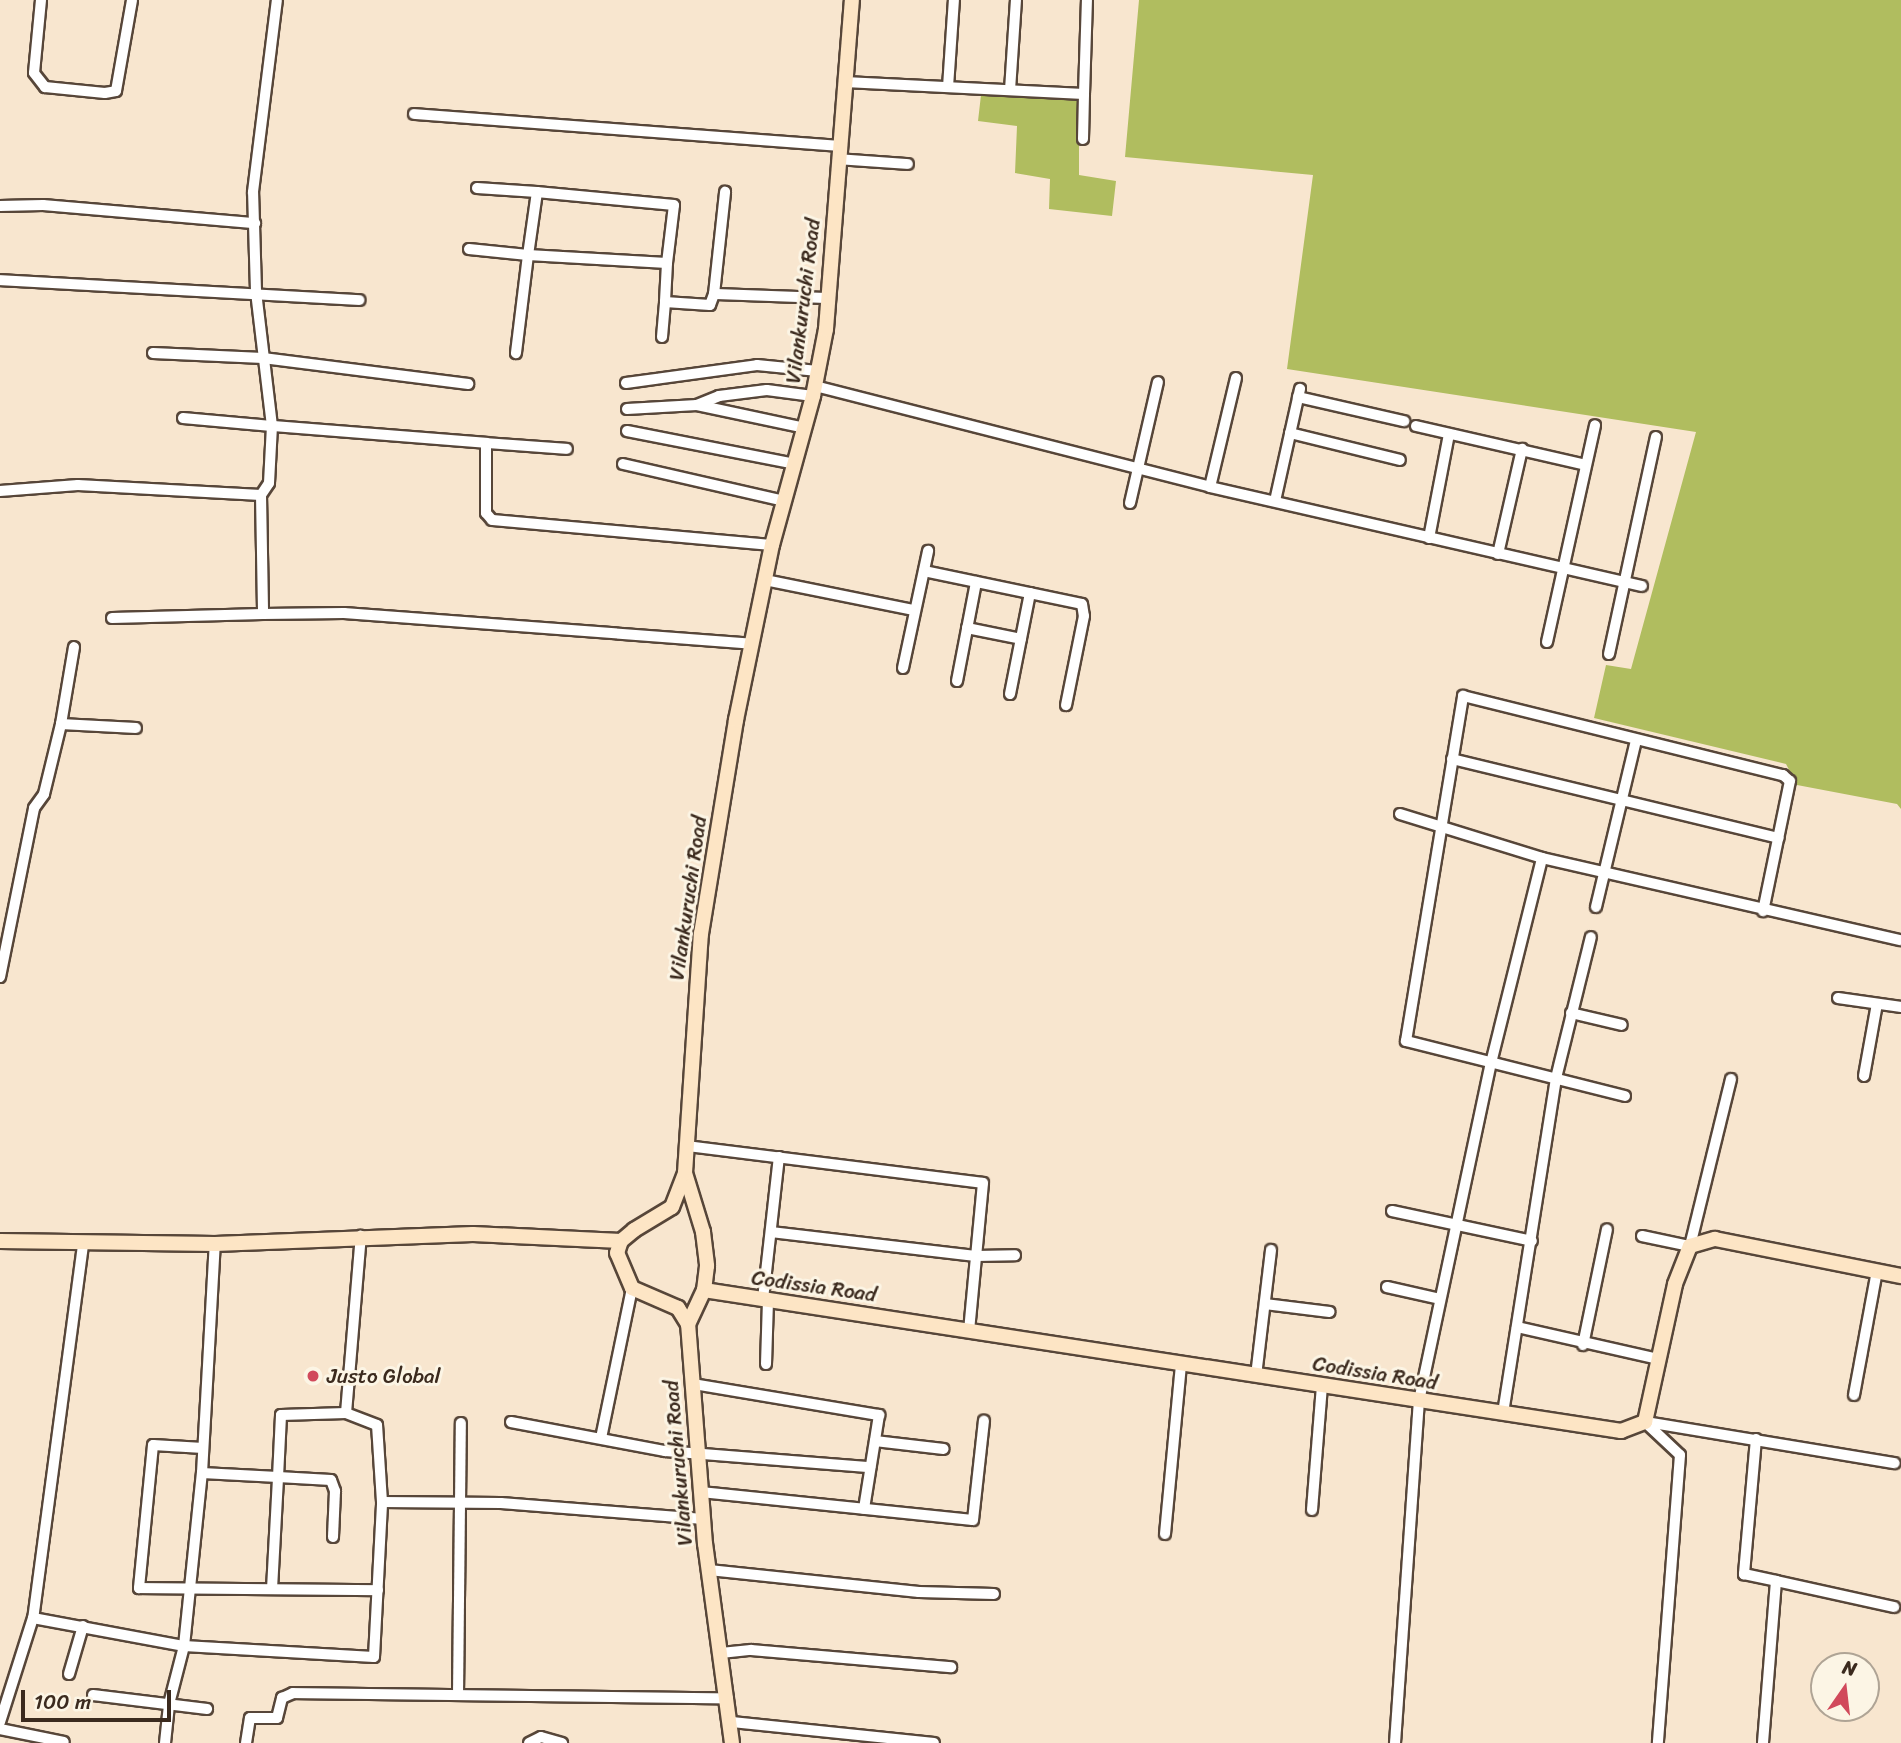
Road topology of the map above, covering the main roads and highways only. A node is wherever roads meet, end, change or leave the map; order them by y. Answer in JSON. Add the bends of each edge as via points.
{"nodes":[{"id":1,"x":852,"y":0,"type":"edge"},
{"id":2,"x":685,"y":1173,"type":"junction"},
{"id":3,"x":0,"y":1241,"type":"edge"},
{"id":4,"x":621,"y":1241,"type":"junction"},
{"id":5,"x":1901,"y":1276,"type":"edge"},
{"id":6,"x":704,"y":1290,"type":"junction"},
{"id":7,"x":688,"y":1324,"type":"junction"},
{"id":8,"x":732,"y":1743,"type":"edge"}],
"edges":[{"from":1,"to":2,"type":"main road","name":"Vilankuruchi Road","via":[[818,370],[772,545],[701,934]]},
{"from":2,"to":4,"type":"main road","name":"Vilankuruchi Road","via":[[672,1207]]},
{"from":2,"to":6,"type":"main road","via":[[703,1232]]},
{"from":3,"to":4,"type":"main road","via":[[215,1244],[472,1234]]},
{"from":4,"to":7,"type":"main road","via":[[617,1253],[632,1288],[678,1308]]},
{"from":5,"to":6,"type":"main road","name":"Codissia Road","via":[[1715,1239],[1690,1246],[1675,1284],[1646,1422],[1621,1431]]},
{"from":6,"to":7,"type":"main road"},
{"from":7,"to":8,"type":"main road","name":"Vilankuruchi Road","via":[[703,1519]]}]}
